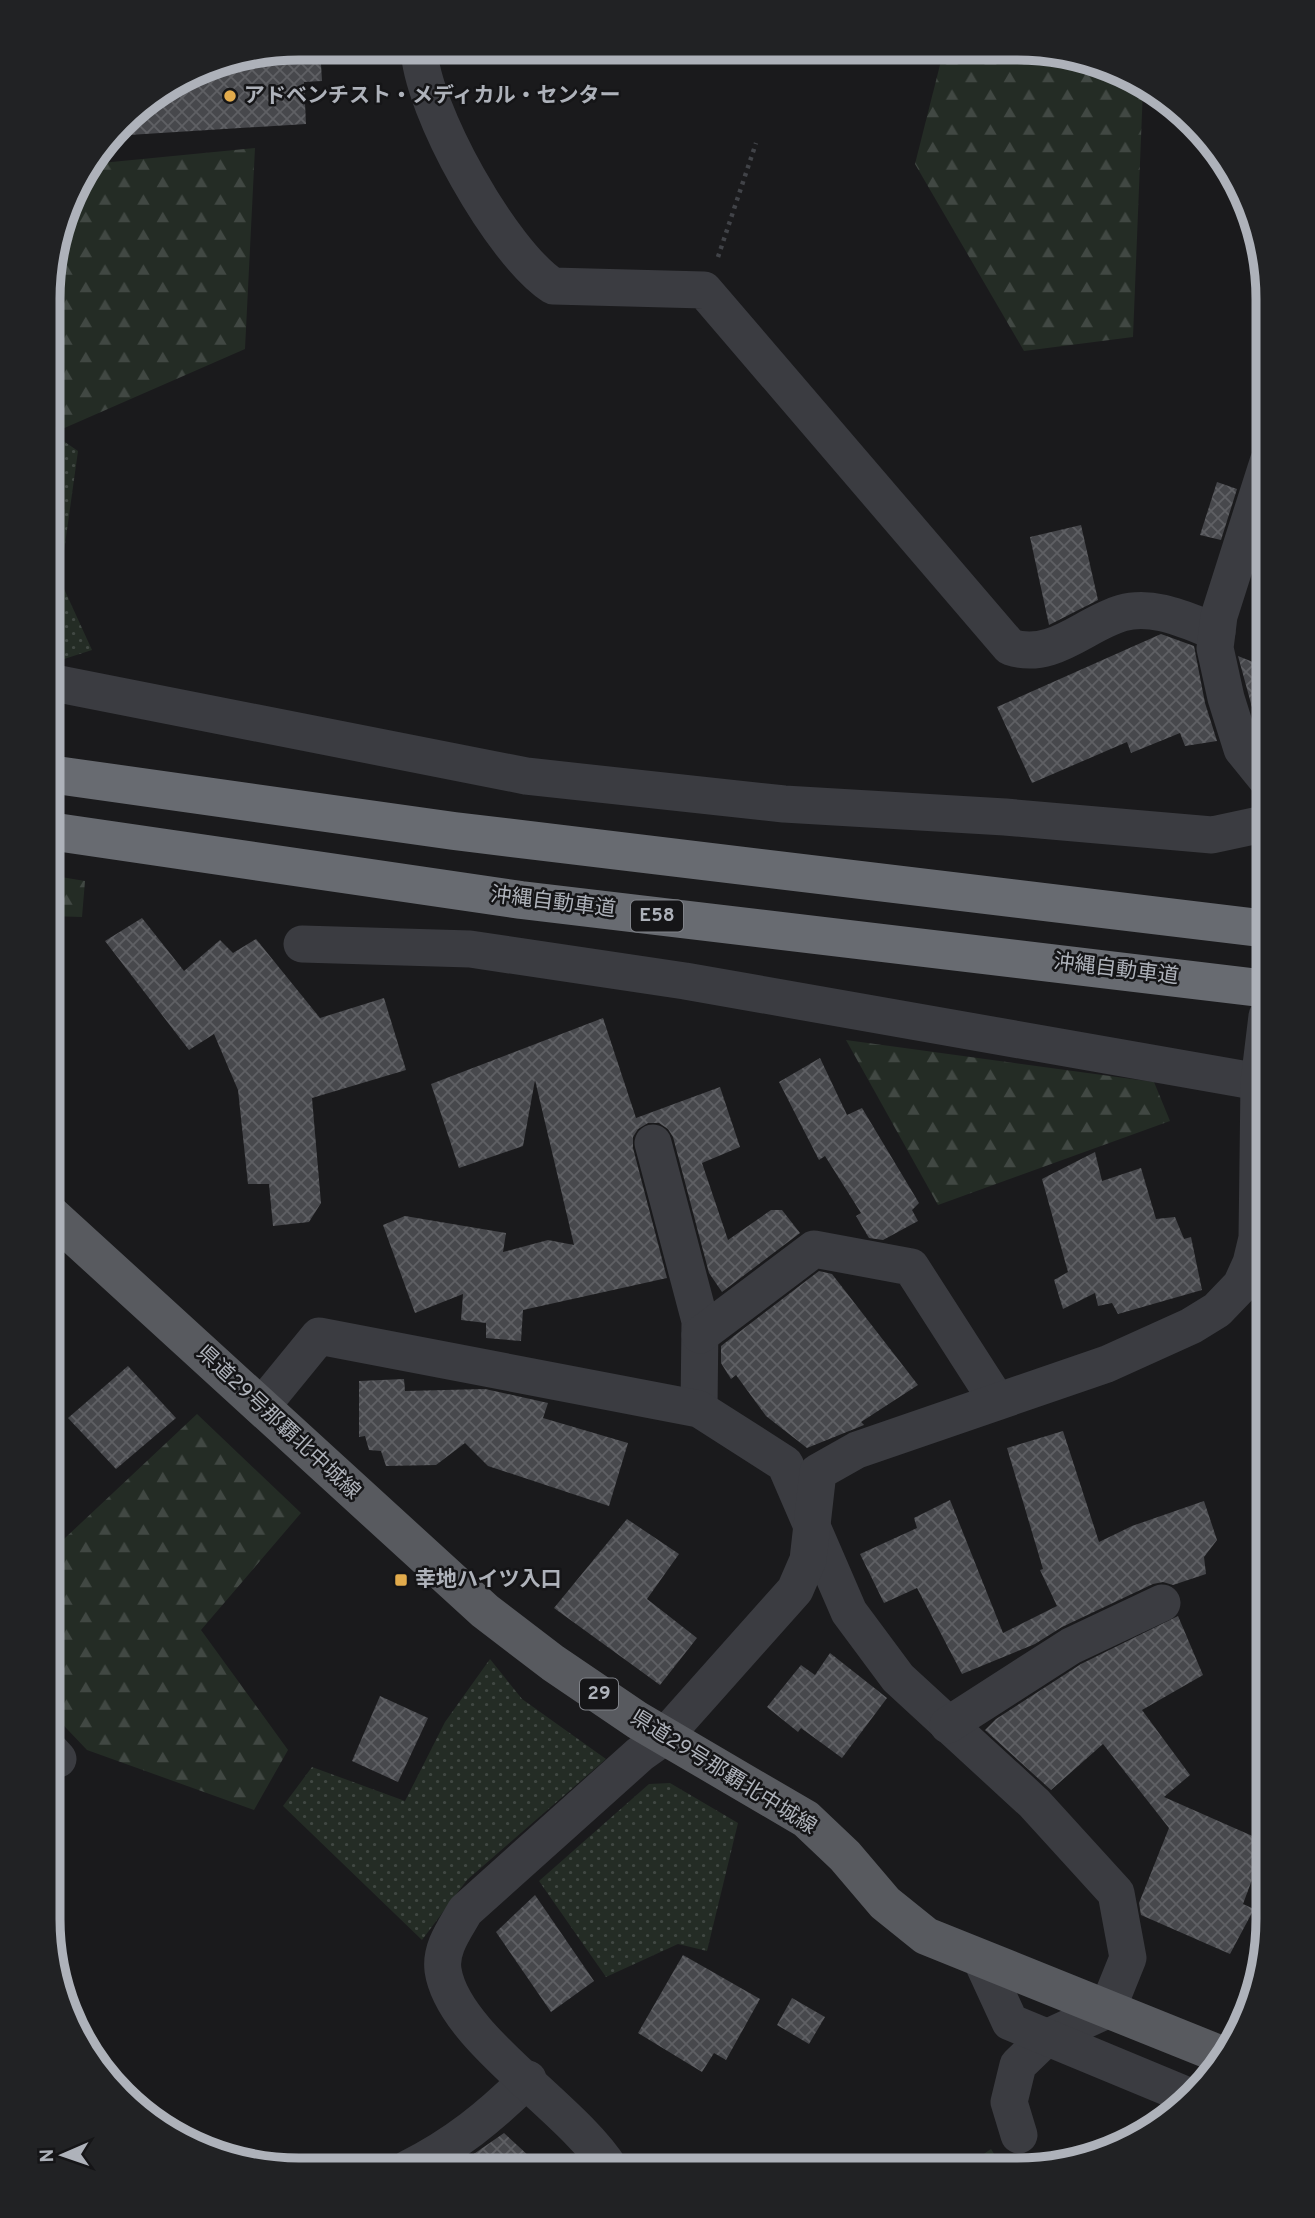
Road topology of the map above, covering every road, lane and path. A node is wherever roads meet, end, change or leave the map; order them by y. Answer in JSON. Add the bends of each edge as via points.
{"nodes":[{"id":1,"x":420,"y":60,"type":"edge"},
{"id":2,"x":756,"y":143,"type":"dead end"},
{"id":3,"x":704,"y":290,"type":"junction"},
{"id":4,"x":1256,"y":500,"type":"edge"},
{"id":5,"x":1217,"y":632,"type":"junction"},
{"id":6,"x":60,"y":684,"type":"edge"},
{"id":7,"x":1256,"y":765,"type":"edge"},
{"id":8,"x":60,"y":776,"type":"edge"},
{"id":9,"x":1256,"y":825,"type":"edge"},
{"id":10,"x":60,"y":833,"type":"edge"},
{"id":11,"x":1256,"y":928,"type":"edge"},
{"id":12,"x":302,"y":944,"type":"dead end"},
{"id":13,"x":1256,"y":988,"type":"edge"},
{"id":14,"x":1256,"y":1072,"type":"edge"},
{"id":15,"x":653,"y":1143,"type":"dead end"},
{"id":16,"x":60,"y":1223,"type":"edge"},
{"id":17,"x":1255,"y":1245,"type":"edge"},
{"id":18,"x":700,"y":1335,"type":"junction"},
{"id":19,"x":997,"y":1401,"type":"junction"},
{"id":20,"x":261,"y":1406,"type":"junction"},
{"id":21,"x":699,"y":1409,"type":"junction"},
{"id":22,"x":811,"y":1528,"type":"junction"},
{"id":23,"x":1162,"y":1603,"type":"dead end"},
{"id":24,"x":948,"y":1725,"type":"junction"},
{"id":25,"x":664,"y":1737,"type":"junction"},
{"id":26,"x":981,"y":1959,"type":"junction"},
{"id":27,"x":1107,"y":2010,"type":"junction"},
{"id":28,"x":1046,"y":2038,"type":"junction"},
{"id":29,"x":1215,"y":2052,"type":"edge"},
{"id":30,"x":528,"y":2079,"type":"junction"},
{"id":31,"x":1180,"y":2093,"type":"edge"},
{"id":32,"x":1019,"y":2135,"type":"dead end"},
{"id":33,"x":430,"y":2158,"type":"edge"},
{"id":34,"x":602,"y":2158,"type":"edge"}],
"edges":[{"from":1,"to":3,"type":"street","via":[[423,80],[465,168],[516,252],[536,275],[553,286]]},
{"from":2,"to":3,"type":"path"},
{"from":3,"to":5,"type":"street","via":[[1010,647],[1057,645],[1131,612],[1157,612]]},
{"from":4,"to":5,"type":"street"},
{"from":5,"to":7,"type":"street","via":[[1215,648],[1223,686],[1242,748]]},
{"from":6,"to":9,"type":"street","via":[[526,776],[783,804],[1212,835]]},
{"from":8,"to":11,"type":"highway","via":[[454,831]]},
{"from":10,"to":13,"type":"highway","name":"沖縄自動車道","number":"E58","via":[[521,900]]},
{"from":12,"to":14,"type":"street","via":[[470,949]]},
{"from":15,"to":18,"type":"street"},
{"from":16,"to":20,"type":"main road","name":"県道29号那覇北中城線","number":"29"},
{"from":17,"to":19,"type":"street","via":[[1241,1285],[1217,1310],[1191,1326],[1107,1364]]},
{"from":18,"to":19,"type":"street","via":[[814,1249],[911,1267]]},
{"from":18,"to":21,"type":"street"},
{"from":19,"to":22,"type":"street","via":[[857,1450],[818,1472]]},
{"from":20,"to":21,"type":"street","via":[[319,1336]]},
{"from":20,"to":25,"type":"main road","name":"県道29号那覇北中城線","number":"29","via":[[485,1611]]},
{"from":21,"to":22,"type":"street","via":[[785,1464]]},
{"from":22,"to":24,"type":"street","via":[[849,1612],[898,1678]]},
{"from":22,"to":25,"type":"street","via":[[808,1560],[794,1590]]},
{"from":23,"to":24,"type":"street","via":[[1071,1646]]},
{"from":24,"to":27,"type":"street","via":[[1034,1802],[1116,1893],[1128,1958]]},
{"from":25,"to":26,"type":"main road","name":"県道29号那覇北中城線","number":"29","via":[[806,1819],[885,1903],[915,1928]]},
{"from":25,"to":30,"type":"street","via":[[465,1911],[446,1945],[443,1969],[467,2023]]},
{"from":26,"to":27,"type":"main road","name":"県道29号那覇北中城線","number":"29"},
{"from":26,"to":28,"type":"street","via":[[1010,2022]]},
{"from":27,"to":28,"type":"street"},
{"from":27,"to":29,"type":"main road","name":"県道29号那覇北中城線","number":"29"},
{"from":28,"to":31,"type":"street"},
{"from":28,"to":32,"type":"street","via":[[1018,2066],[1009,2102]]},
{"from":30,"to":33,"type":"street","via":[[473,2130]]},
{"from":30,"to":34,"type":"street"}]}
